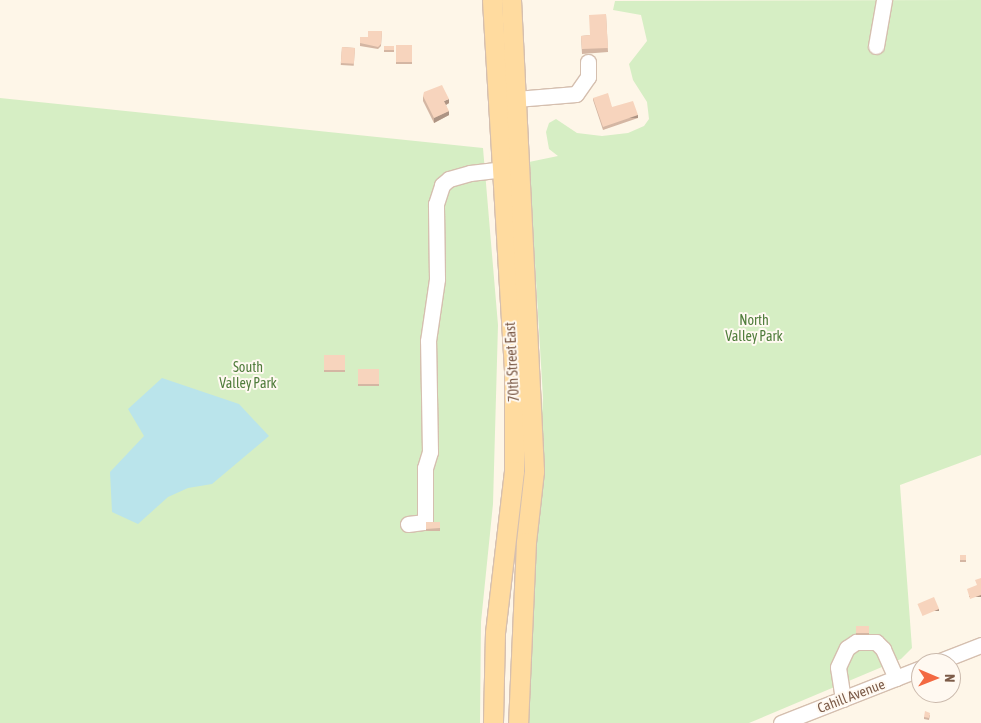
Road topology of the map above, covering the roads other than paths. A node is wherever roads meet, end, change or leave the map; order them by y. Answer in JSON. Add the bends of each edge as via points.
{"nodes":[{"id":1,"x":492,"y":0,"type":"edge"},
{"id":2,"x":511,"y":0,"type":"edge"},
{"id":3,"x":884,"y":0,"type":"edge"},
{"id":4,"x":876,"y":46,"type":"dead end"},
{"id":5,"x":588,"y":62,"type":"dead end"},
{"id":6,"x":516,"y":99,"type":"junction"},
{"id":7,"x":520,"y":168,"type":"junction"},
{"id":8,"x":501,"y":169,"type":"junction"},
{"id":9,"x":408,"y":524,"type":"dead end"},
{"id":10,"x":981,"y":645,"type":"edge"},
{"id":11,"x":961,"y":653,"type":"edge"},
{"id":12,"x":911,"y":672,"type":"edge"},
{"id":13,"x":896,"y":678,"type":"junction"},
{"id":14,"x":843,"y":699,"type":"junction"},
{"id":15,"x":493,"y":723,"type":"edge"},
{"id":16,"x":518,"y":723,"type":"edge"},
{"id":17,"x":781,"y":723,"type":"edge"}],
"edges":[{"from":1,"to":8,"type":"main road","name":"70th Street East"},
{"from":2,"to":6,"type":"main road","name":"70th Street East"},
{"from":3,"to":4,"type":"street"},
{"from":5,"to":6,"type":"street","via":[[588,78],[576,94]]},
{"from":6,"to":7,"type":"main road","name":"70th Street East"},
{"from":7,"to":8,"type":"street"},
{"from":7,"to":16,"type":"main road","name":"70th Street East","via":[[534,471],[525,551]]},
{"from":8,"to":9,"type":"street","via":[[449,179],[442,185],[436,204],[436,279],[428,341],[430,452],[425,468],[425,522]]},
{"from":8,"to":15,"type":"main road","name":"70th Street East","via":[[514,370],[514,471],[495,633]]},
{"from":10,"to":11,"type":"street"},
{"from":12,"to":13,"type":"street","name":"Cahill Avenue"},
{"from":13,"to":14,"type":"street","name":"Cahill Avenue"},
{"from":13,"to":14,"type":"street","via":[[883,649],[876,642],[856,642],[847,648],[838,667]]},
{"from":14,"to":17,"type":"street","name":"Cahill Avenue"}]}
